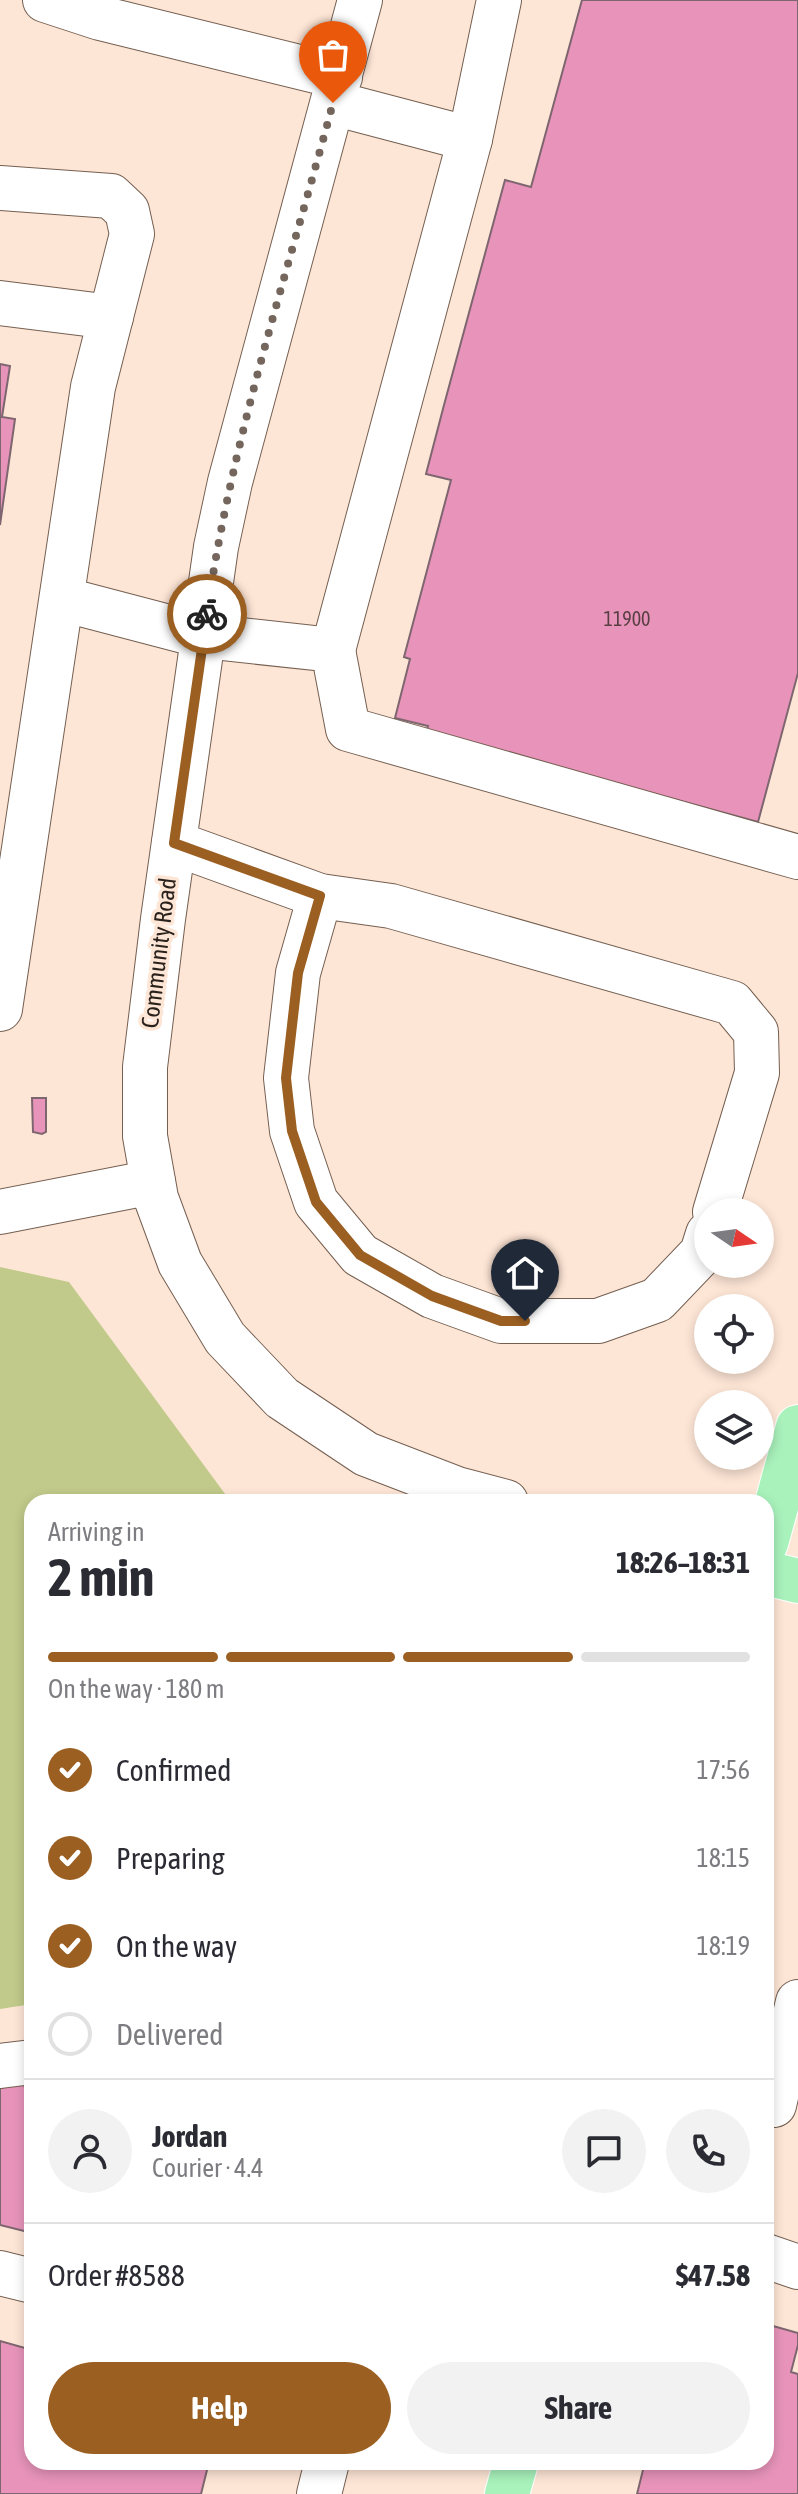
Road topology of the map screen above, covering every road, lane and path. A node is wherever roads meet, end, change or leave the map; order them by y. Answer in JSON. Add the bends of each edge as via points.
{"nodes":[{"id":1,"x":45,"y":0,"type":"edge"},
{"id":2,"x":360,"y":0,"type":"edge"},
{"id":3,"x":499,"y":0,"type":"edge"},
{"id":4,"x":336,"y":90,"type":"junction"},
{"id":5,"x":470,"y":139,"type":"junction"},
{"id":6,"x":0,"y":188,"type":"edge"},
{"id":7,"x":0,"y":303,"type":"edge"},
{"id":8,"x":111,"y":317,"type":"junction"},
{"id":9,"x":62,"y":599,"type":"junction"},
{"id":10,"x":203,"y":636,"type":"junction"},
{"id":11,"x":333,"y":650,"type":"junction"},
{"id":12,"x":174,"y":843,"type":"junction"},
{"id":13,"x":798,"y":857,"type":"edge"},
{"id":14,"x":320,"y":896,"type":"junction"},
{"id":15,"x":0,"y":1009,"type":"edge"},
{"id":16,"x":153,"y":1182,"type":"junction"},
{"id":17,"x":719,"y":1198,"type":"edge"},
{"id":18,"x":0,"y":1212,"type":"edge"},
{"id":19,"x":694,"y":1261,"type":"edge"},
{"id":20,"x":798,"y":1427,"type":"edge"},
{"id":21,"x":476,"y":1494,"type":"edge"},
{"id":22,"x":774,"y":1514,"type":"edge"},
{"id":23,"x":774,"y":1575,"type":"edge"},
{"id":24,"x":798,"y":1581,"type":"edge"},
{"id":25,"x":798,"y":2002,"type":"edge"},
{"id":26,"x":24,"y":2063,"type":"edge"},
{"id":27,"x":0,"y":2066,"type":"edge"},
{"id":28,"x":774,"y":2105,"type":"edge"},
{"id":29,"x":774,"y":2259,"type":"edge"},
{"id":30,"x":798,"y":2267,"type":"edge"},
{"id":31,"x":0,"y":2273,"type":"edge"},
{"id":32,"x":24,"y":2279,"type":"edge"},
{"id":33,"x":325,"y":2470,"type":"edge"},
{"id":34,"x":514,"y":2470,"type":"edge"},
{"id":35,"x":319,"y":2494,"type":"edge"},
{"id":36,"x":507,"y":2494,"type":"edge"}],
"edges":[{"from":1,"to":4,"type":"street"},
{"from":2,"to":4,"type":"street","name":"Community Road"},
{"from":3,"to":5,"type":"street"},
{"from":4,"to":5,"type":"street"},
{"from":4,"to":10,"type":"street","name":"Community Road","via":[[230,482]]},
{"from":5,"to":11,"type":"street"},
{"from":6,"to":8,"type":"street","via":[[111,196],[127,211],[132,234]]},
{"from":7,"to":8,"type":"street"},
{"from":8,"to":9,"type":"street","via":[[93,387]]},
{"from":9,"to":10,"type":"street"},
{"from":9,"to":15,"type":"street"},
{"from":10,"to":11,"type":"street"},
{"from":10,"to":12,"type":"street","name":"Community Road"},
{"from":11,"to":13,"type":"street","via":[[348,729]]},
{"from":12,"to":14,"type":"street"},
{"from":12,"to":16,"type":"street","name":"Community Road","via":[[145,1067],[145,1136]]},
{"from":14,"to":17,"type":"street","via":[[391,906],[732,1003],[756,1032],[757,1073]]},
{"from":14,"to":19,"type":"street","via":[[298,973],[286,1078],[292,1131],[316,1202],[360,1255],[432,1296],[501,1321],[598,1321],[657,1300]]},
{"from":16,"to":18,"type":"street"},
{"from":16,"to":21,"type":"street","name":"Community Road","via":[[180,1263],[225,1338],[282,1398],[366,1454]]},
{"from":20,"to":22,"type":"main road"},
{"from":23,"to":24,"type":"main road"},
{"from":25,"to":28,"type":"street"},
{"from":26,"to":27,"type":"street"},
{"from":29,"to":30,"type":"street"},
{"from":31,"to":32,"type":"street"},
{"from":33,"to":35,"type":"street"},
{"from":34,"to":36,"type":"main road"}]}
